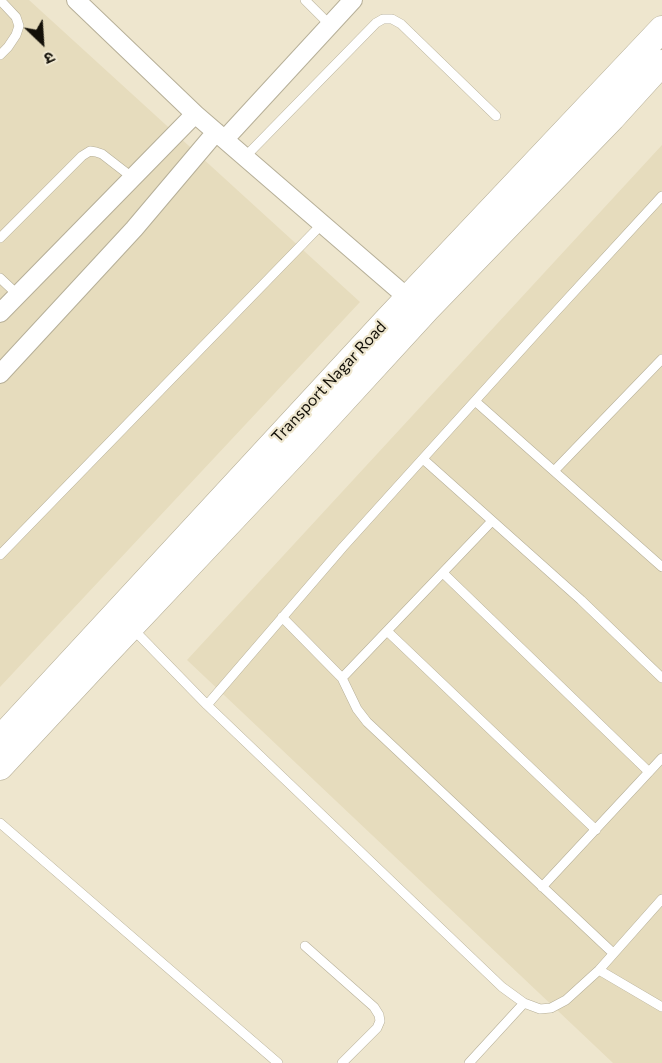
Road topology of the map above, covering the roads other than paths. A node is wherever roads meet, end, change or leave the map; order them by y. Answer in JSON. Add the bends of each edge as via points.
{"nodes":[{"id":1,"x":0,"y":0,"type":"edge"},
{"id":2,"x":76,"y":0,"type":"edge"},
{"id":3,"x":305,"y":0,"type":"edge"},
{"id":4,"x":353,"y":0,"type":"edge"},
{"id":5,"x":330,"y":25,"type":"junction"},
{"id":6,"x":662,"y":29,"type":"edge"},
{"id":7,"x":0,"y":55,"type":"edge"},
{"id":8,"x":662,"y":63,"type":"edge"},
{"id":9,"x":195,"y":114,"type":"junction"},
{"id":10,"x":496,"y":116,"type":"dead end"},
{"id":11,"x":220,"y":135,"type":"junction"},
{"id":12,"x":245,"y":157,"type":"junction"},
{"id":13,"x":133,"y":178,"type":"junction"},
{"id":14,"x":662,"y":196,"type":"edge"},
{"id":15,"x":322,"y":224,"type":"junction"},
{"id":16,"x":0,"y":238,"type":"edge"},
{"id":17,"x":0,"y":278,"type":"edge"},
{"id":18,"x":18,"y":295,"type":"junction"},
{"id":19,"x":408,"y":298,"type":"junction"},
{"id":20,"x":0,"y":313,"type":"edge"},
{"id":21,"x":662,"y":359,"type":"edge"},
{"id":22,"x":0,"y":374,"type":"edge"},
{"id":23,"x":475,"y":401,"type":"junction"},
{"id":24,"x":423,"y":459,"type":"junction"},
{"id":25,"x":554,"y":471,"type":"junction"},
{"id":26,"x":492,"y":521,"type":"junction"},
{"id":27,"x":0,"y":555,"type":"edge"},
{"id":28,"x":662,"y":567,"type":"edge"},
{"id":29,"x":443,"y":573,"type":"junction"},
{"id":30,"x":282,"y":617,"type":"junction"},
{"id":31,"x":131,"y":627,"type":"junction"},
{"id":32,"x":387,"y":631,"type":"junction"},
{"id":33,"x":342,"y":678,"type":"junction"},
{"id":34,"x":662,"y":678,"type":"edge"},
{"id":35,"x":207,"y":705,"type":"junction"},
{"id":36,"x":0,"y":739,"type":"edge"},
{"id":37,"x":662,"y":758,"type":"edge"},
{"id":38,"x":0,"y":767,"type":"edge"},
{"id":39,"x":649,"y":772,"type":"junction"},
{"id":40,"x":0,"y":824,"type":"edge"},
{"id":41,"x":596,"y":830,"type":"junction"},
{"id":42,"x":542,"y":887,"type":"junction"},
{"id":43,"x":662,"y":899,"type":"edge"},
{"id":44,"x":305,"y":946,"type":"dead end"},
{"id":45,"x":613,"y":953,"type":"junction"},
{"id":46,"x":599,"y":970,"type":"junction"},
{"id":47,"x":524,"y":1004,"type":"junction"},
{"id":48,"x":662,"y":1007,"type":"edge"},
{"id":49,"x":278,"y":1063,"type":"edge"},
{"id":50,"x":342,"y":1063,"type":"edge"},
{"id":51,"x":469,"y":1063,"type":"edge"}],
"edges":[{"from":1,"to":7,"type":"lane","via":[[19,26]]},
{"from":2,"to":9,"type":"street"},
{"from":3,"to":5,"type":"lane"},
{"from":4,"to":5,"type":"street"},
{"from":5,"to":11,"type":"street"},
{"from":6,"to":19,"type":"main road","name":"Transport Nagar Road"},
{"from":8,"to":31,"type":"main road","name":"Transport Nagar Road"},
{"from":9,"to":11,"type":"street"},
{"from":9,"to":13,"type":"street"},
{"from":10,"to":12,"type":"lane","via":[[401,24],[383,19]]},
{"from":11,"to":12,"type":"street"},
{"from":11,"to":22,"type":"street"},
{"from":12,"to":15,"type":"street"},
{"from":13,"to":16,"type":"lane","via":[[102,154],[90,152]]},
{"from":13,"to":18,"type":"street"},
{"from":14,"to":23,"type":"lane"},
{"from":15,"to":19,"type":"street"},
{"from":15,"to":27,"type":"lane"},
{"from":17,"to":18,"type":"lane"},
{"from":18,"to":20,"type":"street"},
{"from":19,"to":36,"type":"main road","name":"Transport Nagar Road"},
{"from":21,"to":25,"type":"lane"},
{"from":23,"to":24,"type":"lane"},
{"from":23,"to":25,"type":"lane"},
{"from":24,"to":26,"type":"lane"},
{"from":24,"to":30,"type":"lane"},
{"from":25,"to":28,"type":"lane"},
{"from":26,"to":29,"type":"lane"},
{"from":26,"to":34,"type":"lane"},
{"from":29,"to":32,"type":"lane"},
{"from":29,"to":39,"type":"lane"},
{"from":30,"to":33,"type":"lane"},
{"from":30,"to":35,"type":"lane"},
{"from":31,"to":35,"type":"lane"},
{"from":31,"to":38,"type":"main road","name":"Transport Nagar Road"},
{"from":32,"to":33,"type":"lane"},
{"from":32,"to":41,"type":"lane"},
{"from":33,"to":42,"type":"lane","via":[[367,722]]},
{"from":35,"to":47,"type":"lane"},
{"from":37,"to":39,"type":"lane"},
{"from":39,"to":41,"type":"lane"},
{"from":40,"to":49,"type":"lane"},
{"from":41,"to":42,"type":"lane"},
{"from":42,"to":45,"type":"lane"},
{"from":43,"to":45,"type":"lane"},
{"from":44,"to":50,"type":"lane","via":[[379,1015],[377,1028]]},
{"from":45,"to":46,"type":"lane"},
{"from":46,"to":47,"type":"lane","via":[[566,1000],[551,1008]]},
{"from":46,"to":48,"type":"lane"},
{"from":47,"to":51,"type":"lane"}]}
